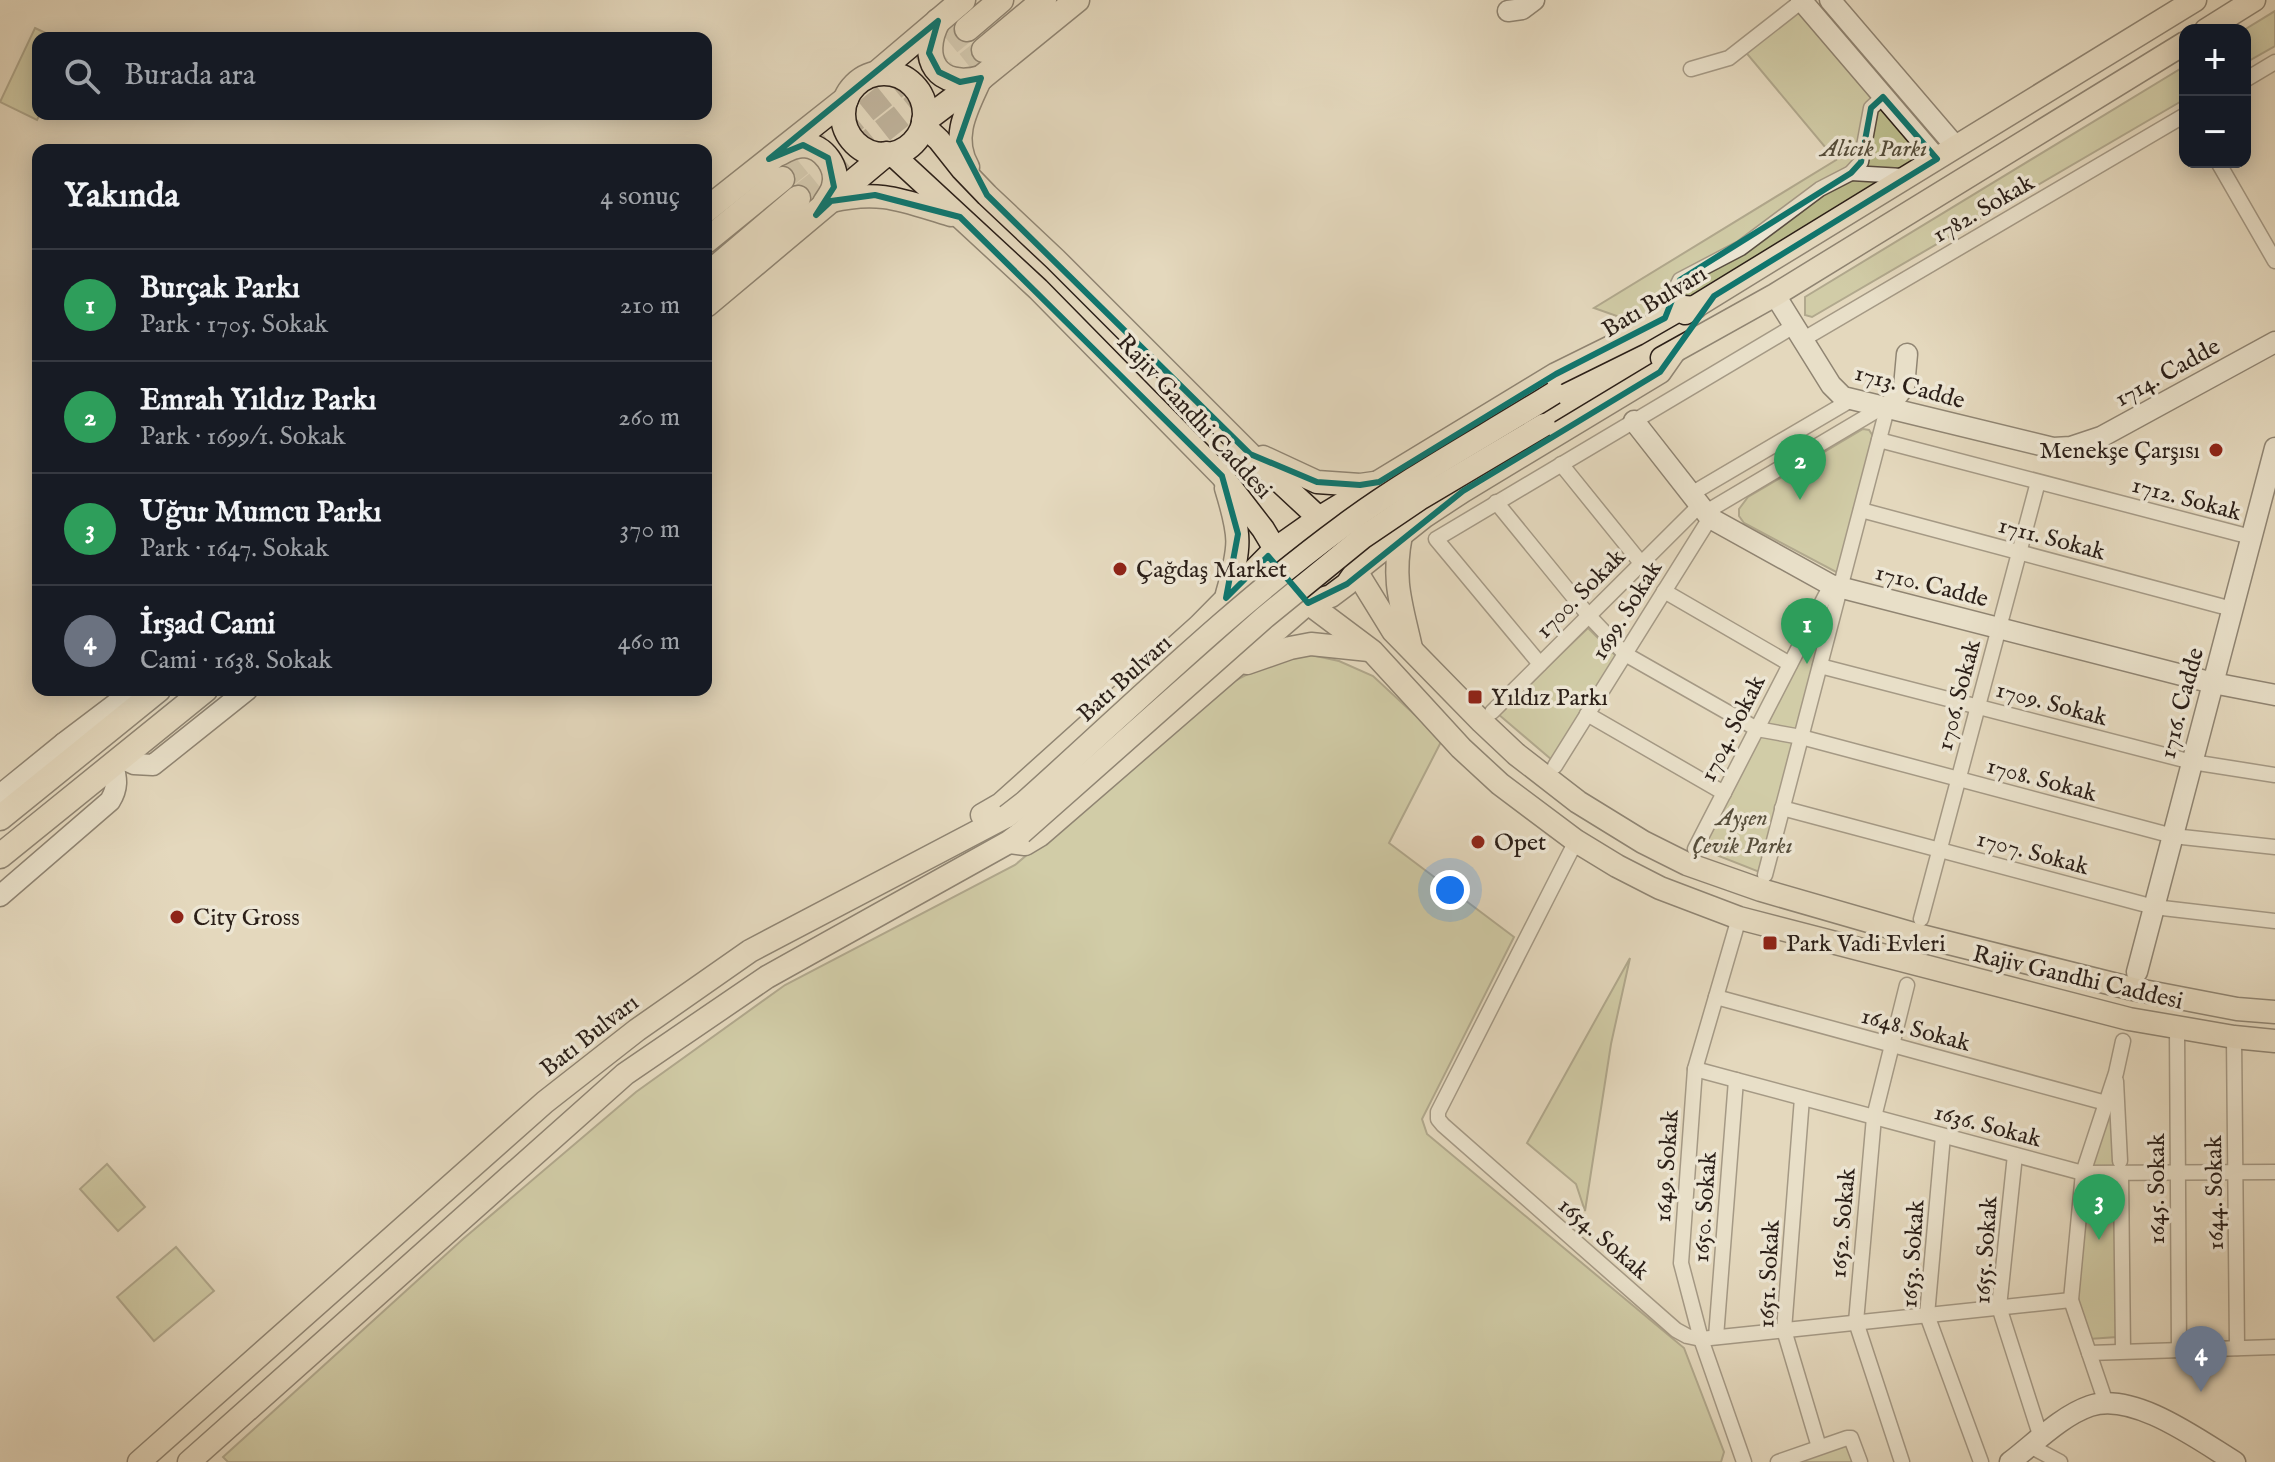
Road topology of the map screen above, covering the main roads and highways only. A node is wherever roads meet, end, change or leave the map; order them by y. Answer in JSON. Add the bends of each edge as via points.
{"nodes":[{"id":1,"x":963,"y":0,"type":"edge"},
{"id":2,"x":1001,"y":0,"type":"edge"},
{"id":3,"x":1044,"y":0,"type":"edge"},
{"id":4,"x":1077,"y":0,"type":"edge"},
{"id":5,"x":2195,"y":0,"type":"edge"},
{"id":6,"x":2254,"y":0,"type":"edge"},
{"id":7,"x":938,"y":21,"type":"junction"},
{"id":8,"x":2216,"y":24,"type":"edge"},
{"id":9,"x":967,"y":29,"type":"tunnel mouth"},
{"id":10,"x":2179,"y":47,"type":"edge"},
{"id":11,"x":984,"y":50,"type":"tunnel mouth"},
{"id":12,"x":877,"y":73,"type":"junction"},
{"id":13,"x":981,"y":78,"type":"junction"},
{"id":14,"x":846,"y":99,"type":"junction"},
{"id":15,"x":924,"y":123,"type":"junction"},
{"id":16,"x":889,"y":154,"type":"junction"},
{"id":17,"x":776,"y":169,"type":"junction"},
{"id":18,"x":987,"y":195,"type":"junction"},
{"id":19,"x":815,"y":205,"type":"junction"},
{"id":20,"x":712,"y":206,"type":"edge"},
{"id":21,"x":960,"y":217,"type":"junction"},
{"id":22,"x":712,"y":235,"type":"edge"},
{"id":23,"x":712,"y":272,"type":"edge"},
{"id":24,"x":712,"y":299,"type":"edge"},
{"id":25,"x":1695,"y":308,"type":"junction"},
{"id":26,"x":1674,"y":352,"type":"junction"},
{"id":27,"x":1250,"y":454,"type":"junction"},
{"id":28,"x":1222,"y":476,"type":"junction"},
{"id":29,"x":1379,"y":482,"type":"junction"},
{"id":30,"x":1319,"y":518,"type":"junction"},
{"id":31,"x":1401,"y":535,"type":"junction"},
{"id":32,"x":1275,"y":549,"type":"junction"},
{"id":33,"x":1356,"y":571,"type":"junction"},
{"id":34,"x":1226,"y":598,"type":"junction"},
{"id":35,"x":1308,"y":603,"type":"junction"},
{"id":36,"x":1411,"y":649,"type":"junction"},
{"id":37,"x":1372,"y":651,"type":"junction"},
{"id":38,"x":1234,"y":667,"type":"junction"},
{"id":39,"x":137,"y":696,"type":"edge"},
{"id":40,"x":198,"y":696,"type":"edge"},
{"id":41,"x":0,"y":818,"type":"edge"},
{"id":42,"x":1012,"y":830,"type":"junction"},
{"id":43,"x":966,"y":839,"type":"junction"},
{"id":44,"x":0,"y":856,"type":"edge"},
{"id":45,"x":2275,"y":1012,"type":"edge"},
{"id":46,"x":2275,"y":1041,"type":"edge"},
{"id":47,"x":139,"y":1462,"type":"edge"},
{"id":48,"x":189,"y":1462,"type":"edge"}],
"edges":[{"from":1,"to":7,"type":"highway"},
{"from":2,"to":9,"type":"highway"},
{"from":3,"to":11,"type":"highway"},
{"from":4,"to":13,"type":"highway"},
{"from":5,"to":25,"type":"main road","name":"Batı Bulvarı"},
{"from":6,"to":8,"type":"main road"},
{"from":7,"to":12,"type":"highway"},
{"from":7,"to":13,"type":"highway","via":[[929,53],[939,72],[960,82]]},
{"from":10,"to":26,"type":"main road","name":"Batı Bulvarı"},
{"from":12,"to":14,"type":"highway","via":[[855,84]]},
{"from":12,"to":15,"type":"highway","via":[[910,82],[924,102]]},
{"from":13,"to":15,"type":"highway"},
{"from":13,"to":18,"type":"main road","via":[[963,116],[959,141],[965,162]]},
{"from":14,"to":16,"type":"highway","via":[[843,119],[854,142]]},
{"from":14,"to":17,"type":"highway"},
{"from":15,"to":16,"type":"highway","via":[[916,140]]},
{"from":15,"to":18,"type":"main road","name":"Rajiv Gandhi Caddesi"},
{"from":16,"to":19,"type":"highway"},
{"from":16,"to":21,"type":"main road","name":"Rajiv Gandhi Caddesi"},
{"from":17,"to":19,"type":"highway","via":[[789,148],[803,145],[828,158],[835,171],[834,187]]},
{"from":17,"to":20,"type":"highway"},
{"from":17,"to":22,"type":"highway"},
{"from":18,"to":27,"type":"main road","name":"Rajiv Gandhi Caddesi"},
{"from":19,"to":21,"type":"main road","via":[[875,195]]},
{"from":19,"to":23,"type":"highway"},
{"from":19,"to":24,"type":"highway"},
{"from":21,"to":28,"type":"main road","name":"Rajiv Gandhi Caddesi"},
{"from":25,"to":29,"type":"main road","via":[[1684,307],[1556,374]]},
{"from":25,"to":42,"type":"main road","name":"Batı Bulvarı","bridge":true,"via":[[1343,526],[1221,626],[1025,802]]},
{"from":26,"to":31,"type":"main road","via":[[1660,372],[1463,491]]},
{"from":26,"to":42,"type":"main road","name":"Batı Bulvarı","bridge":true,"via":[[1421,498],[1362,538]]},
{"from":27,"to":29,"type":"main road","via":[[1317,482]]},
{"from":27,"to":30,"type":"main road","name":"Rajiv Gandhi Caddesi"},
{"from":28,"to":32,"type":"main road","name":"Rajiv Gandhi Caddesi"},
{"from":28,"to":34,"type":"main road","via":[[1238,534]]},
{"from":29,"to":30,"type":"main road"},
{"from":30,"to":32,"type":"main road"},
{"from":30,"to":33,"type":"main road","name":"Rajiv Gandhi Caddesi","via":[[1345,536],[1357,555]]},
{"from":31,"to":33,"type":"main road"},
{"from":31,"to":36,"type":"main road","via":[[1396,582]]},
{"from":32,"to":34,"type":"main road"},
{"from":32,"to":35,"type":"main road","name":"Rajiv Gandhi Caddesi","via":[[1277,570]]},
{"from":33,"to":35,"type":"main road","via":[[1331,596]]},
{"from":33,"to":36,"type":"main road","name":"Rajiv Gandhi Caddesi","via":[[1393,631]]},
{"from":34,"to":43,"type":"main road","via":[[1001,804],[974,820]]},
{"from":35,"to":37,"type":"main road","name":"Rajiv Gandhi Caddesi"},
{"from":35,"to":38,"type":"main road"},
{"from":36,"to":45,"type":"main road","name":"Rajiv Gandhi Caddesi","via":[[1546,779],[1612,824],[1687,864],[1761,890],[2020,961],[2184,1000]]},
{"from":37,"to":38,"type":"main road","via":[[1311,644]]},
{"from":37,"to":46,"type":"main road","name":"Rajiv Gandhi Caddesi","via":[[1500,784],[1576,841],[1660,888],[1739,918],[2129,1019]]},
{"from":38,"to":42,"type":"main road","via":[[1040,835],[1025,844]]},
{"from":39,"to":41,"type":"highway","via":[[90,744]]},
{"from":40,"to":44,"type":"highway"},
{"from":42,"to":43,"type":"main road","name":"Batı Bulvarı"},
{"from":42,"to":48,"type":"main road","name":"Batı Bulvarı","via":[[767,977],[625,1074]]},
{"from":43,"to":47,"type":"main road","name":"Batı Bulvarı","via":[[750,951],[637,1030],[545,1102]]}]}
